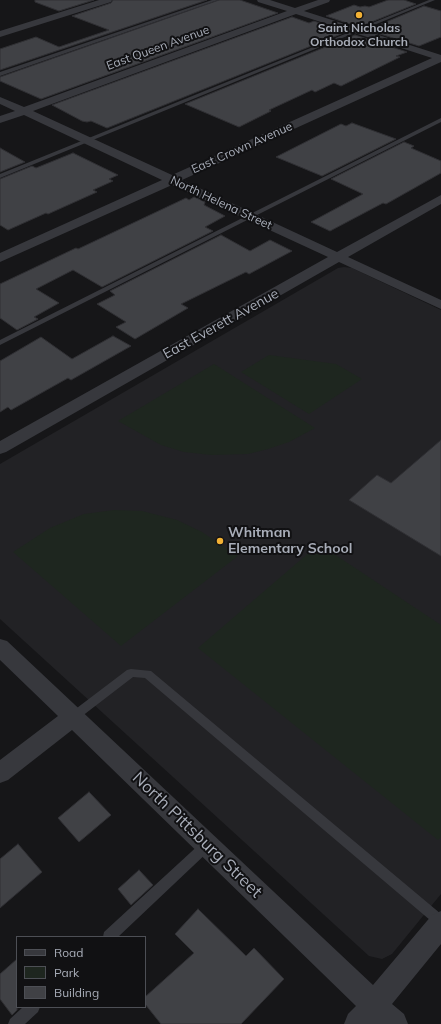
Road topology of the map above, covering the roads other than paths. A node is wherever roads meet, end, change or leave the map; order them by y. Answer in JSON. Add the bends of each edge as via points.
{"nodes":[{"id":1,"x":108,"y":0,"type":"edge"},
{"id":2,"x":216,"y":0,"type":"edge"},
{"id":3,"x":262,"y":0,"type":"edge"},
{"id":4,"x":326,"y":0,"type":"edge"},
{"id":5,"x":433,"y":0,"type":"edge"},
{"id":6,"x":296,"y":11,"type":"junction"},
{"id":7,"x":358,"y":31,"type":"junction"},
{"id":8,"x":0,"y":34,"type":"edge"},
{"id":9,"x":441,"y":58,"type":"edge"},
{"id":10,"x":0,"y":74,"type":"edge"},
{"id":11,"x":0,"y":100,"type":"edge"},
{"id":12,"x":24,"y":112,"type":"junction"},
{"id":13,"x":0,"y":120,"type":"edge"},
{"id":14,"x":441,"y":120,"type":"edge"},
{"id":15,"x":87,"y":140,"type":"junction"},
{"id":16,"x":0,"y":176,"type":"edge"},
{"id":17,"x":172,"y":179,"type":"junction"},
{"id":18,"x":441,"y":199,"type":"edge"},
{"id":19,"x":251,"y":217,"type":"junction"},
{"id":20,"x":0,"y":258,"type":"edge"},
{"id":21,"x":338,"y":258,"type":"junction"},
{"id":22,"x":440,"y":304,"type":"edge"},
{"id":23,"x":0,"y":344,"type":"edge"},
{"id":24,"x":0,"y":448,"type":"edge"},
{"id":25,"x":0,"y":647,"type":"edge"},
{"id":26,"x":73,"y":717,"type":"junction"},
{"id":27,"x":0,"y":773,"type":"edge"},
{"id":28,"x":207,"y":845,"type":"junction"},
{"id":29,"x":441,"y":923,"type":"edge"},
{"id":30,"x":110,"y":936,"type":"edge"},
{"id":31,"x":32,"y":1008,"type":"edge"},
{"id":32,"x":366,"y":1014,"type":"edge"},
{"id":33,"x":15,"y":1024,"type":"edge"},
{"id":34,"x":394,"y":1024,"type":"edge"}],
"edges":[{"from":1,"to":8,"type":"street"},
{"from":2,"to":10,"type":"lane"},
{"from":3,"to":6,"type":"street"},
{"from":4,"to":6,"type":"street","name":"East Queen Avenue"},
{"from":5,"to":7,"type":"lane"},
{"from":6,"to":7,"type":"street"},
{"from":6,"to":12,"type":"street","name":"East Queen Avenue"},
{"from":7,"to":9,"type":"street"},
{"from":7,"to":15,"type":"lane"},
{"from":9,"to":17,"type":"street","name":"East Crown Avenue"},
{"from":11,"to":12,"type":"street","name":"North Helena Street"},
{"from":12,"to":13,"type":"street","name":"East Queen Avenue"},
{"from":12,"to":15,"type":"street","name":"North Helena Street"},
{"from":14,"to":19,"type":"lane"},
{"from":15,"to":16,"type":"lane"},
{"from":15,"to":17,"type":"street","name":"North Helena Street"},
{"from":17,"to":19,"type":"street","name":"North Helena Street"},
{"from":17,"to":20,"type":"street","name":"East Crown Avenue"},
{"from":18,"to":21,"type":"street","name":"East Everett Avenue"},
{"from":19,"to":21,"type":"street","name":"North Helena Street"},
{"from":19,"to":23,"type":"lane"},
{"from":21,"to":22,"type":"street","name":"North Helena Street"},
{"from":21,"to":24,"type":"street","name":"East Everett Avenue"},
{"from":25,"to":26,"type":"street","name":"North Pittsburg Street"},
{"from":26,"to":27,"type":"street"},
{"from":26,"to":28,"type":"street","name":"North Pittsburg Street"},
{"from":26,"to":29,"type":"lane","via":[[131,674],[146,674]]},
{"from":28,"to":30,"type":"lane"},
{"from":28,"to":32,"type":"street","name":"North Pittsburg Street"},
{"from":29,"to":32,"type":"street"},
{"from":31,"to":33,"type":"lane"},
{"from":32,"to":34,"type":"street","name":"North Pittsburg Street"}]}
